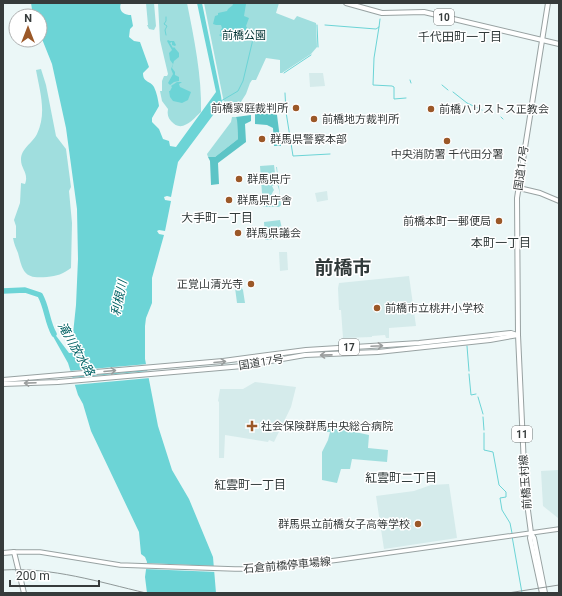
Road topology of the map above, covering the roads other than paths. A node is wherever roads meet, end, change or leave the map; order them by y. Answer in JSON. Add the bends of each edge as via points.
{"nodes":[{"id":1,"x":346,"y":3,"type":"edge"},
{"id":2,"x":548,"y":3,"type":"edge"},
{"id":3,"x":542,"y":40,"type":"junction"},
{"id":4,"x":559,"y":44,"type":"edge"},
{"id":5,"x":519,"y":188,"type":"junction"},
{"id":6,"x":559,"y":201,"type":"edge"},
{"id":7,"x":518,"y":335,"type":"junction"},
{"id":8,"x":3,"y":380,"type":"edge"},
{"id":9,"x":3,"y":384,"type":"edge"},
{"id":10,"x":559,"y":529,"type":"edge"},
{"id":11,"x":531,"y":532,"type":"junction"},
{"id":12,"x":14,"y":552,"type":"junction"},
{"id":13,"x":3,"y":553,"type":"edge"},
{"id":14,"x":24,"y":593,"type":"edge"},
{"id":15,"x":542,"y":593,"type":"edge"},
{"id":16,"x":545,"y":593,"type":"edge"}],
"edges":[{"from":1,"to":3,"type":"main road","number":"10","via":[[382,13],[424,12]]},
{"from":2,"to":3,"type":"main road","name":"国道17号"},
{"from":3,"to":4,"type":"main road"},
{"from":3,"to":5,"type":"main road","name":"国道17号"},
{"from":5,"to":6,"type":"main road"},
{"from":5,"to":7,"type":"main road","name":"国道17号"},
{"from":8,"to":7,"type":"main road","name":"国道17号","number":"17","one_way":true,"via":[[238,360],[306,350],[406,344],[511,333]]},
{"from":7,"to":9,"type":"main road","name":"国道17号","number":"17","one_way":true,"via":[[386,351],[305,355],[251,365],[58,382]]},
{"from":7,"to":11,"type":"main road","name":"前橋玉村線","number":"11","via":[[525,488]]},
{"from":10,"to":11,"type":"main road","name":"石倉前橋停車場線"},
{"from":11,"to":12,"type":"main road","name":"石倉前橋停車場線","via":[[281,568],[138,566],[107,564],[35,552]]},
{"from":11,"to":15,"type":"main road","name":"前橋玉村線","number":"11","via":[[530,538]]},
{"from":11,"to":16,"type":"main road","name":"前橋玉村線","number":"11"},
{"from":12,"to":13,"type":"main road"},
{"from":12,"to":14,"type":"main road"}]}
